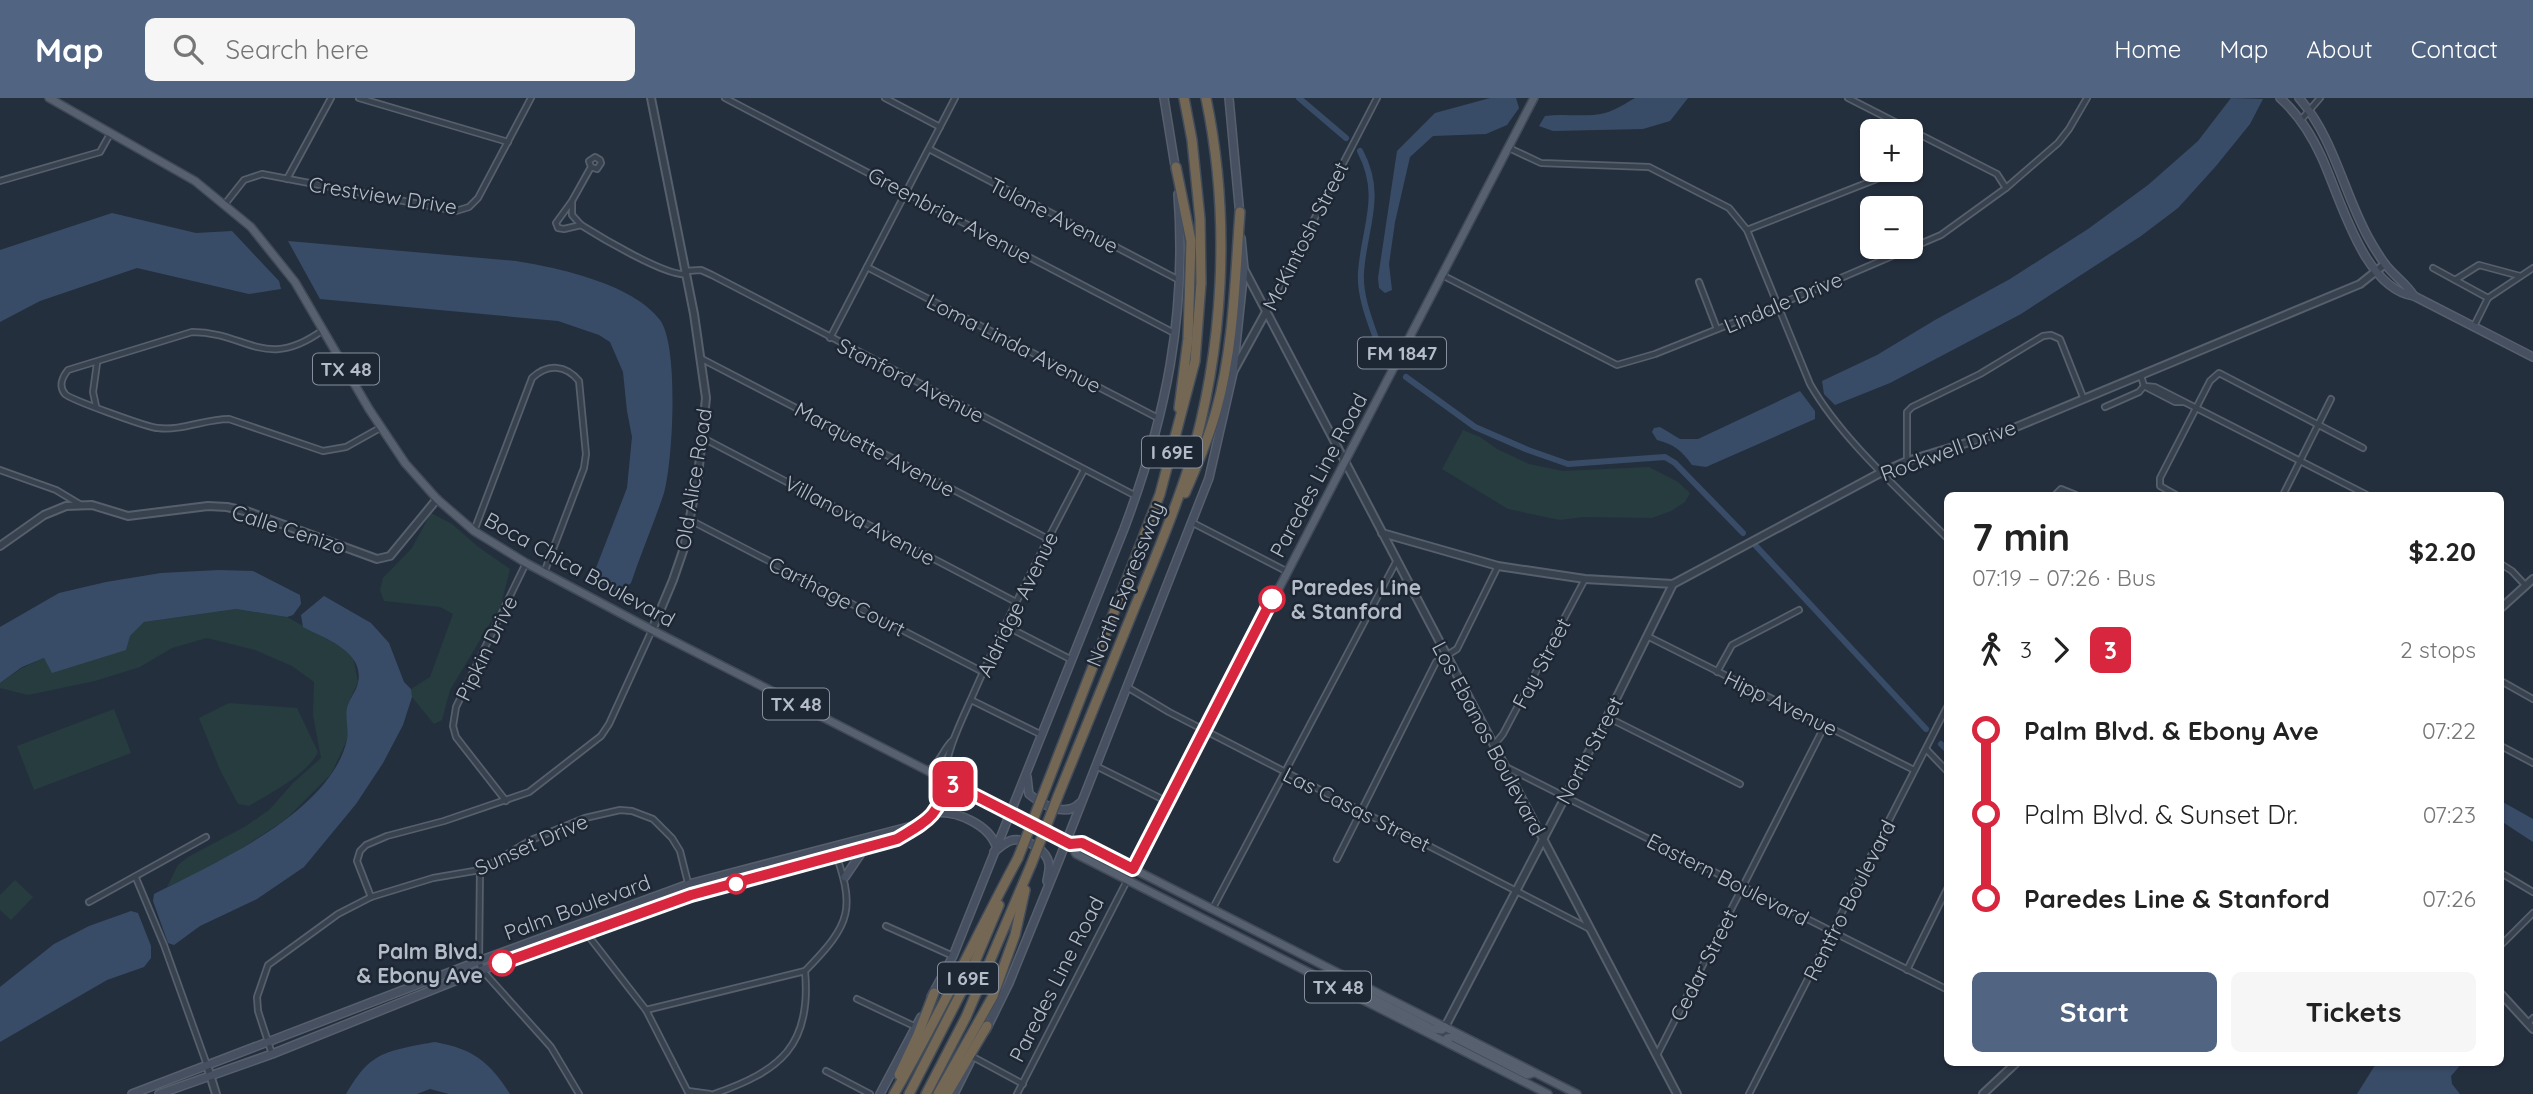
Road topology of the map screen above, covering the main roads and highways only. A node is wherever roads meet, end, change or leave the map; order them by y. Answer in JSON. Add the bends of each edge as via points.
{"nodes":[{"id":1,"x":49,"y":98,"type":"edge"},
{"id":2,"x":1164,"y":98,"type":"edge"},
{"id":3,"x":1184,"y":98,"type":"edge"},
{"id":4,"x":1206,"y":98,"type":"edge"},
{"id":5,"x":1229,"y":98,"type":"edge"},
{"id":6,"x":1534,"y":98,"type":"edge"},
{"id":7,"x":2280,"y":98,"type":"edge"},
{"id":8,"x":2299,"y":98,"type":"edge"},
{"id":9,"x":1176,"y":167,"type":"junction"},
{"id":10,"x":1240,"y":212,"type":"junction"},
{"id":11,"x":2414,"y":296,"type":"junction"},
{"id":12,"x":2533,"y":358,"type":"edge"},
{"id":13,"x":1170,"y":463,"type":"junction"},
{"id":14,"x":1147,"y":577,"type":"junction"},
{"id":15,"x":1028,"y":769,"type":"junction"},
{"id":16,"x":945,"y":780,"type":"junction"},
{"id":17,"x":1082,"y":800,"type":"junction"},
{"id":18,"x":935,"y":813,"type":"junction"},
{"id":19,"x":1009,"y":813,"type":"junction"},
{"id":20,"x":923,"y":823,"type":"junction"},
{"id":21,"x":1068,"y":843,"type":"junction"},
{"id":22,"x":864,"y":848,"type":"junction"},
{"id":23,"x":995,"y":849,"type":"junction"},
{"id":24,"x":1018,"y":858,"type":"junction"},
{"id":25,"x":1031,"y":865,"type":"junction"},
{"id":26,"x":1133,"y":869,"type":"junction"},
{"id":27,"x":845,"y":877,"type":"road end"},
{"id":28,"x":1045,"y":892,"type":"junction"},
{"id":29,"x":933,"y":993,"type":"junction"},
{"id":30,"x":1357,"y":997,"type":"junction"},
{"id":31,"x":988,"y":1026,"type":"junction"},
{"id":32,"x":1445,"y":1027,"type":"junction"},
{"id":33,"x":1445,"y":1041,"type":"junction"},
{"id":34,"x":1535,"y":1073,"type":"junction"},
{"id":35,"x":132,"y":1094,"type":"edge"},
{"id":36,"x":159,"y":1094,"type":"edge"},
{"id":37,"x":880,"y":1094,"type":"edge"},
{"id":38,"x":892,"y":1094,"type":"edge"},
{"id":39,"x":909,"y":1094,"type":"edge"},
{"id":40,"x":926,"y":1094,"type":"edge"},
{"id":41,"x":938,"y":1094,"type":"edge"},
{"id":42,"x":947,"y":1094,"type":"edge"},
{"id":43,"x":954,"y":1094,"type":"edge"},
{"id":44,"x":1548,"y":1094,"type":"edge"},
{"id":45,"x":1577,"y":1094,"type":"edge"}],
"edges":[{"from":1,"to":16,"type":"main road","name":"Boca Chica Boulevard","number":"TX 48","via":[[195,181],[251,227],[278,259],[405,463],[474,531],[544,573]]},
{"from":2,"to":9,"type":"main road","name":"North Expressway"},
{"from":3,"to":13,"type":"highway","name":"North Expressway","number":"I 69E","via":[[1197,180],[1201,283],[1195,361]]},
{"from":4,"to":14,"type":"highway","name":"North Expressway","number":"I 69E","via":[[1216,166],[1220,246],[1213,358],[1189,464]]},
{"from":5,"to":10,"type":"main road"},
{"from":6,"to":26,"type":"main road","name":"Paredes Line Road","number":"FM 1847"},
{"from":7,"to":11,"type":"main road","via":[[2301,121],[2322,157],[2354,236],[2375,271],[2401,295]]},
{"from":8,"to":11,"type":"main road","via":[[2325,136],[2363,227],[2385,264]]},
{"from":9,"to":13,"type":"highway","via":[[1191,241],[1188,339]]},
{"from":9,"to":15,"type":"main road","name":"North Expressway","via":[[1180,280],[1160,419],[1136,496]]},
{"from":10,"to":14,"type":"highway","via":[[1229,339],[1217,408],[1202,454]]},
{"from":10,"to":17,"type":"main road","via":[[1244,269],[1233,373],[1209,478]]},
{"from":11,"to":12,"type":"main road"},
{"from":13,"to":24,"type":"highway","name":"North Expressway","number":"I 69E","bridge":true},
{"from":14,"to":25,"type":"highway","name":"North Expressway","number":"I 69E","bridge":true},
{"from":15,"to":17,"type":"main road","via":[[1027,789],[1037,800],[1069,811]]},
{"from":15,"to":19,"type":"main road","name":"North Expressway"},
{"from":16,"to":18,"type":"main road"},
{"from":16,"to":19,"type":"main road","name":"Boca Chica Boulevard","number":"TX 48"},
{"from":17,"to":21,"type":"main road"},
{"from":18,"to":20,"type":"main road","name":"Palm Boulevard"},
{"from":18,"to":23,"type":"main road","via":[[945,811],[985,830]]},
{"from":19,"to":21,"type":"main road","name":"Boca Chica Boulevard","number":"TX 48"},
{"from":19,"to":23,"type":"main road","name":"North Expressway"},
{"from":20,"to":22,"type":"main road","name":"Palm Boulevard","via":[[897,839]]},
{"from":20,"to":35,"type":"main road","name":"Palm Boulevard","via":[[689,884]]},
{"from":21,"to":26,"type":"main road","name":"Boca Chica Boulevard","number":"TX 48","via":[[1082,843]]},
{"from":21,"to":28,"type":"main road"},
{"from":21,"to":30,"type":"main road","name":"Boca Chica Boulevard","number":"TX 48","via":[[1076,854]]},
{"from":22,"to":27,"type":"main road"},
{"from":22,"to":36,"type":"main road","name":"Palm Boulevard","via":[[691,895]]},
{"from":23,"to":28,"type":"main road","via":[[1013,840],[1037,847],[1049,865]]},
{"from":23,"to":29,"type":"main road","name":"North Expressway","via":[[953,956]]},
{"from":24,"to":38,"type":"highway"},
{"from":24,"to":39,"type":"highway","number":"I 69E","via":[[966,983]]},
{"from":25,"to":40,"type":"highway","number":"I 69E","via":[[967,1017]]},
{"from":25,"to":41,"type":"highway","via":[[1015,935],[993,996]]},
{"from":26,"to":32,"type":"main road","name":"Boca Chica Boulevard","number":"TX 48"},
{"from":28,"to":31,"type":"main road"},
{"from":29,"to":37,"type":"main road","name":"North Expressway"},
{"from":29,"to":38,"type":"highway"},
{"from":30,"to":32,"type":"main road","via":[[1367,995],[1433,1029]]},
{"from":30,"to":33,"type":"main road","name":"Boca Chica Boulevard","number":"TX 48"},
{"from":31,"to":42,"type":"highway"},
{"from":31,"to":43,"type":"main road"},
{"from":32,"to":34,"type":"main road","name":"Boca Chica Boulevard","number":"TX 48"},
{"from":33,"to":34,"type":"main road","via":[[1453,1037],[1527,1075]]},
{"from":33,"to":44,"type":"main road","name":"Boca Chica Boulevard","number":"TX 48"},
{"from":34,"to":45,"type":"main road","name":"Boca Chica Boulevard","number":"TX 48"}]}
